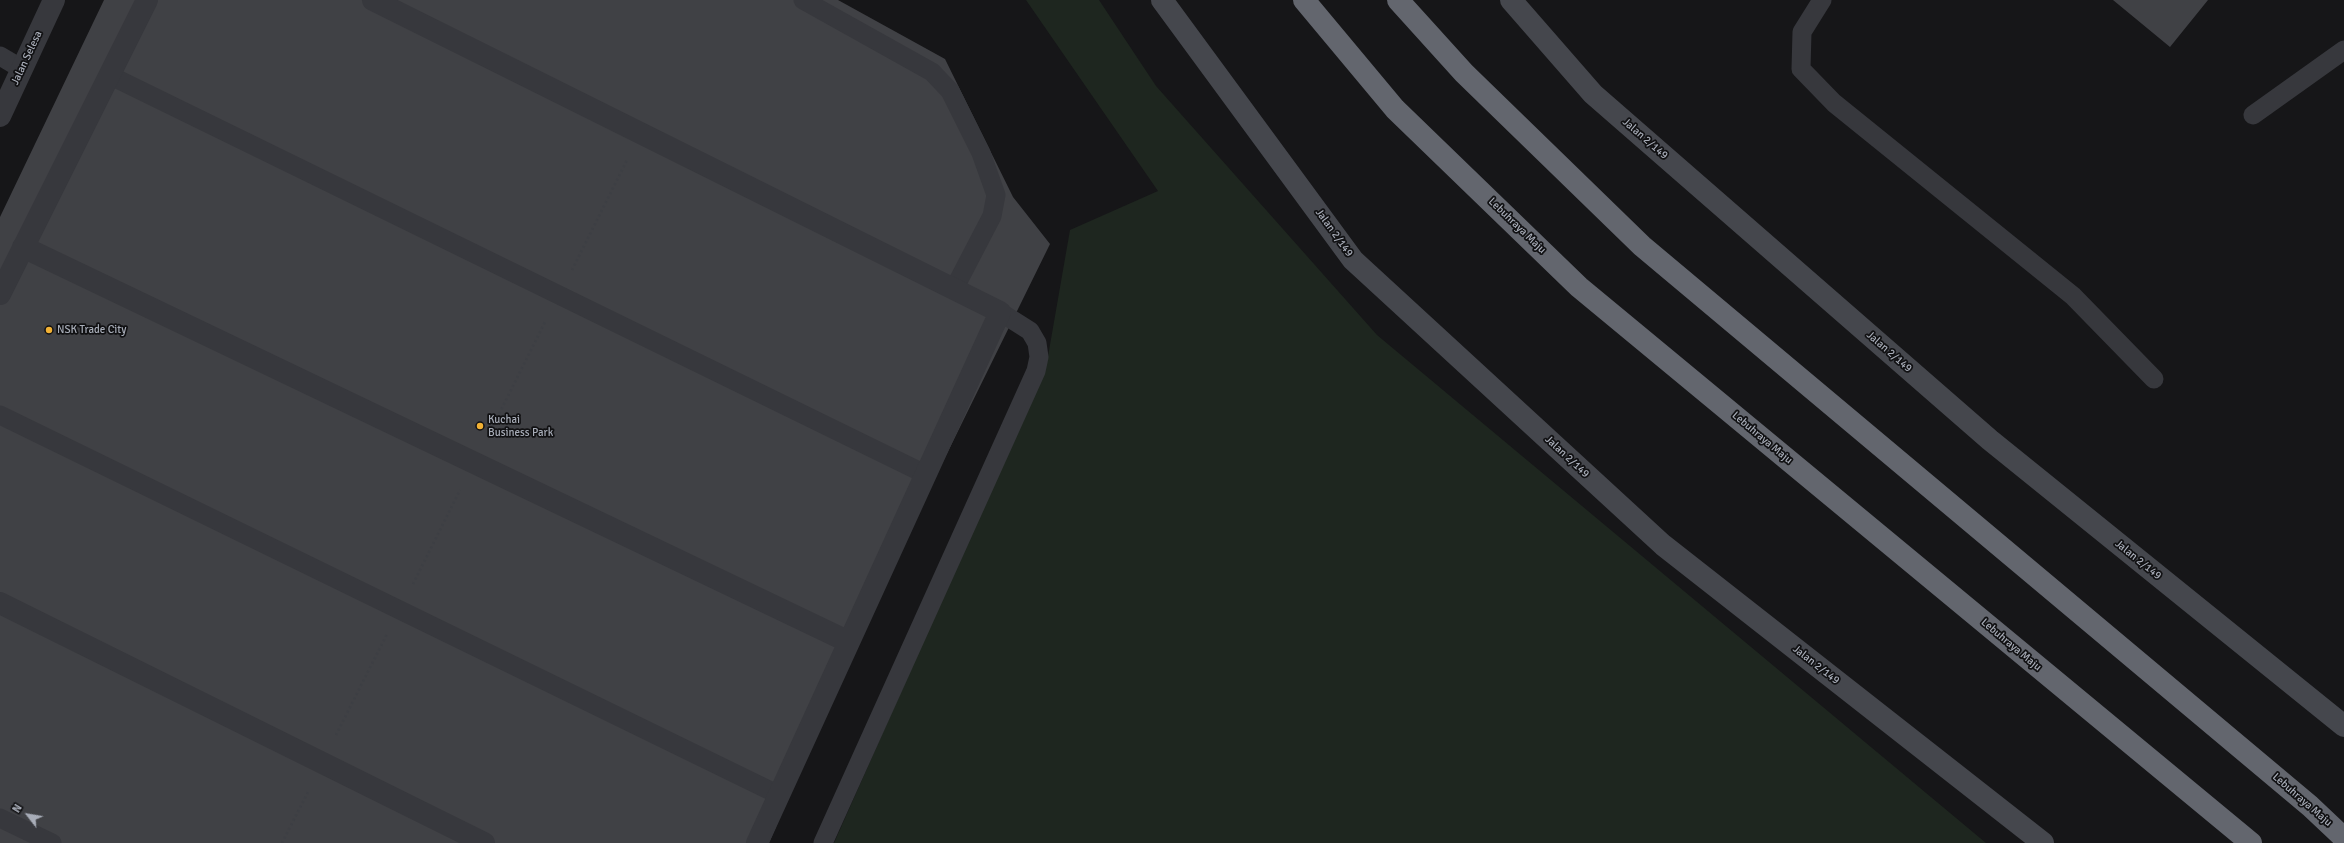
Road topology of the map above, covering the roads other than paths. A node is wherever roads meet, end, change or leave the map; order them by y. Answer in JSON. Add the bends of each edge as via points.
{"nodes":[{"id":1,"x":54,"y":0,"type":"edge"},
{"id":2,"x":147,"y":0,"type":"edge"},
{"id":3,"x":803,"y":0,"type":"edge"},
{"id":4,"x":1162,"y":0,"type":"edge"},
{"id":5,"x":1304,"y":0,"type":"edge"},
{"id":6,"x":1398,"y":0,"type":"edge"},
{"id":7,"x":1511,"y":0,"type":"edge"},
{"id":8,"x":1822,"y":0,"type":"edge"},
{"id":9,"x":384,"y":2,"type":"edge"},
{"id":10,"x":2344,"y":50,"type":"edge"},
{"id":11,"x":0,"y":56,"type":"edge"},
{"id":12,"x":22,"y":69,"type":"junction"},
{"id":13,"x":109,"y":75,"type":"junction"},
{"id":14,"x":2253,"y":115,"type":"dead end"},
{"id":15,"x":0,"y":116,"type":"edge"},
{"id":16,"x":23,"y":247,"type":"junction"},
{"id":17,"x":954,"y":289,"type":"junction"},
{"id":18,"x":0,"y":294,"type":"edge"},
{"id":19,"x":1000,"y":312,"type":"junction"},
{"id":20,"x":2154,"y":379,"type":"dead end"},
{"id":21,"x":0,"y":415,"type":"edge"},
{"id":22,"x":926,"y":474,"type":"junction"},
{"id":23,"x":0,"y":603,"type":"edge"},
{"id":24,"x":849,"y":642,"type":"junction"},
{"id":25,"x":2344,"y":726,"type":"edge"},
{"id":26,"x":778,"y":795,"type":"junction"},
{"id":27,"x":0,"y":818,"type":"edge"},
{"id":28,"x":2344,"y":838,"type":"edge"},
{"id":29,"x":52,"y":843,"type":"edge"},
{"id":30,"x":484,"y":843,"type":"edge"},
{"id":31,"x":757,"y":843,"type":"edge"},
{"id":32,"x":823,"y":843,"type":"edge"},
{"id":33,"x":2044,"y":843,"type":"edge"},
{"id":34,"x":2251,"y":843,"type":"edge"}],
"edges":[{"from":1,"to":12,"type":"street","name":"Jalan Selesa"},
{"from":2,"to":13,"type":"street"},
{"from":3,"to":17,"type":"lane","via":[[932,72],[950,91],[980,153],[996,195],[992,216]]},
{"from":4,"to":33,"type":"main road","name":"Jalan 2/149","via":[[1353,260],[1663,545]]},
{"from":5,"to":34,"type":"highway","name":"Lebuhraya Maju","via":[[1395,109],[1579,287]]},
{"from":6,"to":28,"type":"highway","name":"Lebuhraya Maju","via":[[1464,72],[1642,246],[2298,796]]},
{"from":7,"to":25,"type":"main road","name":"Jalan 2/149","via":[[1594,94],[1984,435]]},
{"from":8,"to":20,"type":"lane","via":[[1802,32],[1801,69],[1834,103],[2073,296]]},
{"from":9,"to":17,"type":"street"},
{"from":10,"to":14,"type":"lane"},
{"from":11,"to":12,"type":"lane"},
{"from":12,"to":15,"type":"street","name":"Jalan Selesa"},
{"from":13,"to":16,"type":"street"},
{"from":13,"to":22,"type":"lane"},
{"from":16,"to":18,"type":"street"},
{"from":16,"to":24,"type":"street"},
{"from":17,"to":19,"type":"street"},
{"from":19,"to":22,"type":"street"},
{"from":19,"to":32,"type":"lane","via":[[1030,331],[1037,343],[1039,357],[1036,371]]},
{"from":21,"to":26,"type":"lane"},
{"from":22,"to":24,"type":"street"},
{"from":23,"to":30,"type":"street"},
{"from":24,"to":26,"type":"street"},
{"from":26,"to":31,"type":"street"},
{"from":27,"to":29,"type":"lane"}]}
